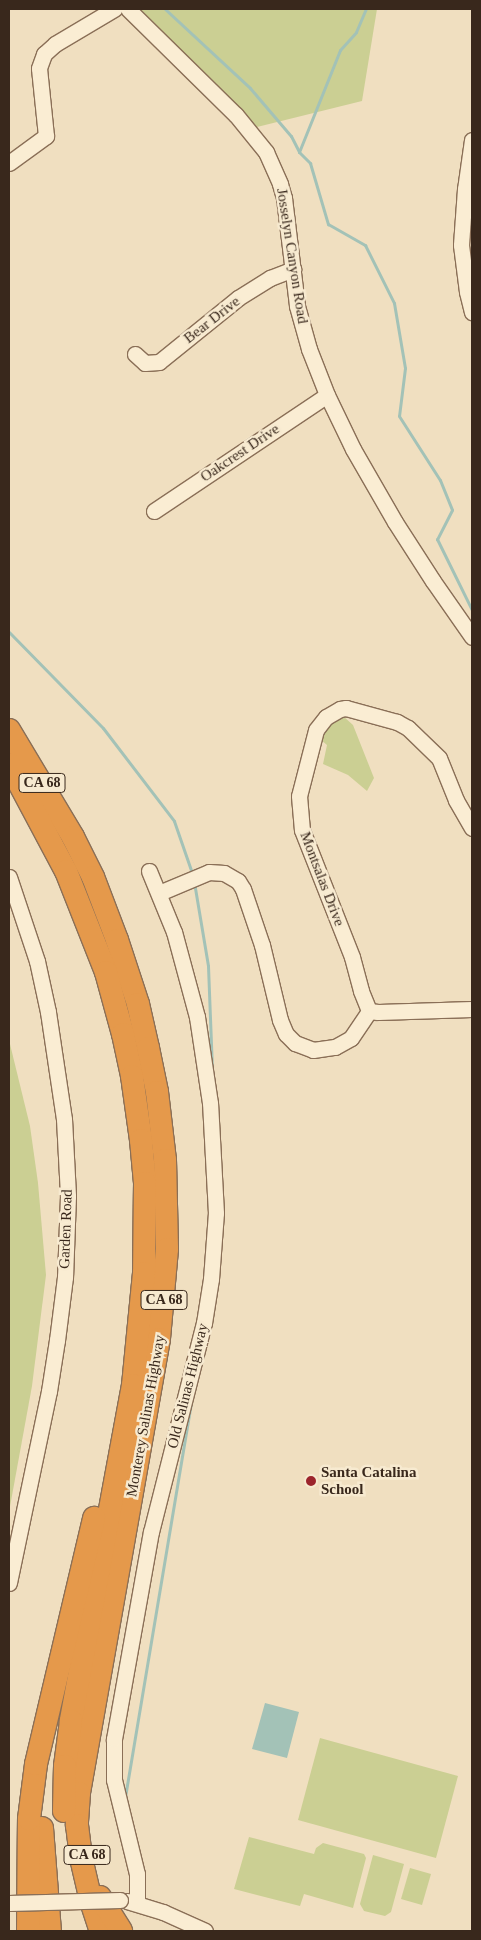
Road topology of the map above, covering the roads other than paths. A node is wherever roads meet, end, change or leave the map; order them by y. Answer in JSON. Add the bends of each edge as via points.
{"nodes":[{"id":1,"x":114,"y":9,"type":"edge"},
{"id":2,"x":128,"y":9,"type":"edge"},
{"id":3,"x":472,"y":140,"type":"edge"},
{"id":4,"x":9,"y":164,"type":"edge"},
{"id":5,"x":293,"y":270,"type":"junction"},
{"id":6,"x":472,"y":312,"type":"edge"},
{"id":7,"x":135,"y":354,"type":"dead end"},
{"id":8,"x":326,"y":395,"type":"junction"},
{"id":9,"x":154,"y":510,"type":"dead end"},
{"id":10,"x":472,"y":637,"type":"edge"},
{"id":11,"x":9,"y":730,"type":"edge"},
{"id":12,"x":9,"y":764,"type":"edge"},
{"id":13,"x":472,"y":828,"type":"edge"},
{"id":14,"x":149,"y":871,"type":"dead end"},
{"id":15,"x":9,"y":877,"type":"edge"},
{"id":16,"x":159,"y":893,"type":"junction"},
{"id":17,"x":472,"y":1009,"type":"edge"},
{"id":18,"x":369,"y":1011,"type":"junction"},
{"id":19,"x":138,"y":1340,"type":"junction"},
{"id":20,"x":9,"y":1584,"type":"edge"},
{"id":21,"x":59,"y":1666,"type":"junction"},
{"id":22,"x":82,"y":1772,"type":"junction"},
{"id":23,"x":9,"y":1903,"type":"edge"},
{"id":24,"x":137,"y":1903,"type":"junction"},
{"id":25,"x":28,"y":1931,"type":"edge"},
{"id":26,"x":50,"y":1931,"type":"edge"},
{"id":27,"x":90,"y":1931,"type":"edge"},
{"id":28,"x":101,"y":1931,"type":"edge"},
{"id":29,"x":121,"y":1931,"type":"edge"},
{"id":30,"x":205,"y":1931,"type":"edge"}],
"edges":[{"from":1,"to":4,"type":"street","via":[[44,54],[38,68],[46,136]]},
{"from":2,"to":5,"type":"street","name":"Josselyn Canyon Road","via":[[236,115],[266,152],[284,198]]},
{"from":3,"to":6,"type":"street","via":[[461,245]]},
{"from":5,"to":7,"type":"street","name":"Bear Drive","via":[[270,278],[238,298],[159,362],[144,363]]},
{"from":5,"to":8,"type":"street","name":"Josselyn Canyon Road","via":[[297,306]]},
{"from":8,"to":9,"type":"street","name":"Oakcrest Drive"},
{"from":8,"to":10,"type":"street","name":"Josselyn Canyon Road","via":[[395,522]]},
{"from":11,"to":22,"type":"highway","name":"Monterey Salinas Highway","number":"CA 68","via":[[73,837],[110,919],[145,1033],[157,1092],[165,1160],[167,1250],[159,1339]]},
{"from":12,"to":19,"type":"highway","name":"Monterey Salinas Highway","number":"CA 68","via":[[57,852],[84,911],[106,972],[127,1048],[138,1111],[145,1197],[144,1273]]},
{"from":13,"to":18,"type":"street","name":"Montsalas Drive","via":[[456,800],[439,758],[408,728],[389,719],[346,708],[334,712],[321,723],[312,740],[300,796],[302,830],[352,957],[360,991]]},
{"from":14,"to":16,"type":"street","name":"Old Salinas Highway"},
{"from":15,"to":20,"type":"street","name":"Garden Road","via":[[37,961],[48,1012],[64,1119],[68,1204],[65,1277],[49,1391]]},
{"from":16,"to":18,"type":"street","via":[[209,872],[224,873],[238,881],[262,945],[283,1027],[301,1046],[326,1050],[344,1043]]},
{"from":16,"to":24,"type":"street","name":"Old Salinas Highway","via":[[180,952],[199,1031],[212,1132],[216,1213],[203,1330],[151,1532],[114,1739],[115,1790],[137,1874]]},
{"from":17,"to":18,"type":"street"},
{"from":19,"to":21,"type":"highway"},
{"from":19,"to":27,"type":"highway","number":"CA 68","via":[[65,1766],[67,1842],[74,1881]]},
{"from":21,"to":25,"type":"highway","via":[[39,1747],[31,1797]]},
{"from":21,"to":26,"type":"highway","via":[[42,1787]]},
{"from":22,"to":28,"type":"highway","via":[[77,1814],[79,1846]]},
{"from":22,"to":29,"type":"highway","number":"CA 68","via":[[82,1814],[89,1867],[100,1897]]},
{"from":23,"to":24,"type":"street","bridge":true,"via":[[120,1900]]},
{"from":24,"to":30,"type":"street"}]}
